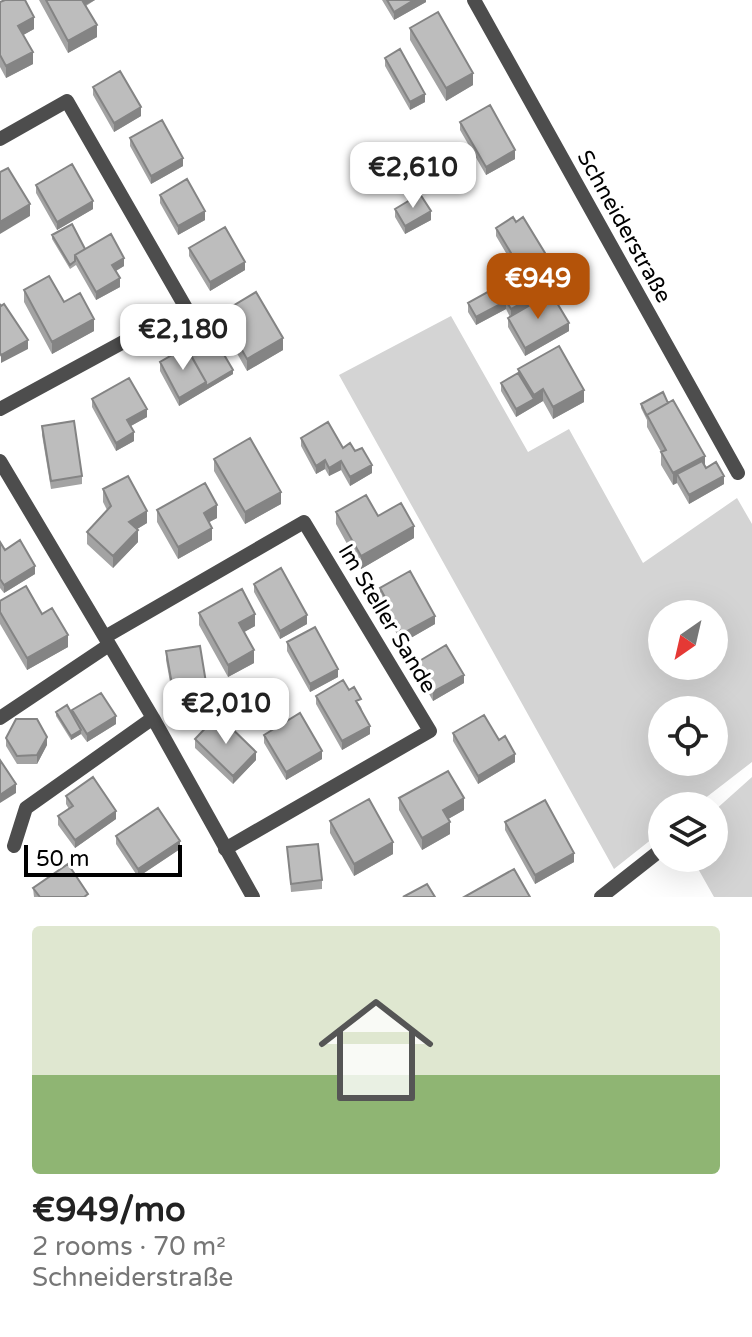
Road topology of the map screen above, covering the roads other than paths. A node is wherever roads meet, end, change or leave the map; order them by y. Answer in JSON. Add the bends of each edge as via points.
{"nodes":[{"id":1,"x":474,"y":0,"type":"edge"},
{"id":2,"x":0,"y":139,"type":"edge"},
{"id":3,"x":0,"y":409,"type":"edge"},
{"id":4,"x":0,"y":461,"type":"edge"},
{"id":5,"x":738,"y":473,"type":"dead end"},
{"id":6,"x":107,"y":641,"type":"junction"},
{"id":7,"x":0,"y":718,"type":"edge"},
{"id":8,"x":153,"y":718,"type":"junction"},
{"id":9,"x":14,"y":846,"type":"dead end"},
{"id":10,"x":225,"y":849,"type":"junction"},
{"id":11,"x":648,"y":860,"type":"edge"},
{"id":12,"x":253,"y":897,"type":"edge"},
{"id":13,"x":601,"y":897,"type":"edge"}],
"edges":[{"from":1,"to":5,"type":"street","name":"Schneiderstraße"},
{"from":2,"to":3,"type":"street","via":[[67,101],[186,308]]},
{"from":4,"to":6,"type":"street"},
{"from":6,"to":7,"type":"street"},
{"from":6,"to":8,"type":"street"},
{"from":6,"to":10,"type":"street","name":"Im Steller Sande","via":[[304,522],[430,731]]},
{"from":8,"to":9,"type":"street","via":[[26,808]]},
{"from":8,"to":10,"type":"street"},
{"from":10,"to":12,"type":"street"},
{"from":11,"to":13,"type":"street"}]}
